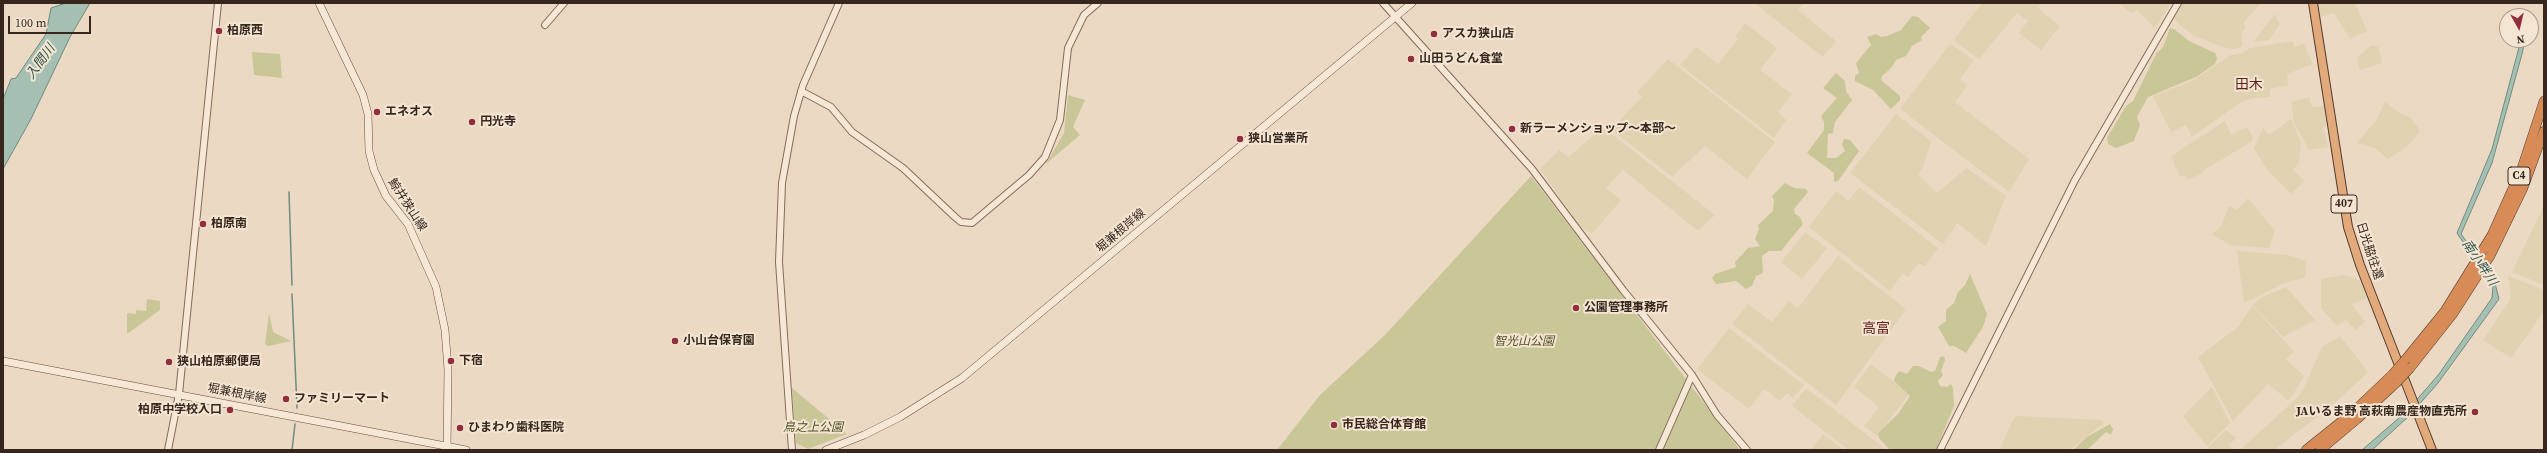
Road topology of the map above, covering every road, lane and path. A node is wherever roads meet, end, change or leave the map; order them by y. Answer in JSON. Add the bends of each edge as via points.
{"nodes":[{"id":1,"x":218,"y":3,"type":"edge"},
{"id":2,"x":319,"y":3,"type":"edge"},
{"id":3,"x":564,"y":3,"type":"edge"},
{"id":4,"x":838,"y":3,"type":"edge"},
{"id":5,"x":1098,"y":3,"type":"edge"},
{"id":6,"x":1383,"y":3,"type":"edge"},
{"id":7,"x":1412,"y":3,"type":"edge"},
{"id":8,"x":2178,"y":3,"type":"edge"},
{"id":9,"x":2314,"y":3,"type":"edge"},
{"id":10,"x":1396,"y":17,"type":"junction"},
{"id":11,"x":545,"y":25,"type":"dead end"},
{"id":12,"x":801,"y":91,"type":"junction"},
{"id":13,"x":2544,"y":101,"type":"edge"},
{"id":14,"x":2544,"y":132,"type":"edge"},
{"id":15,"x":2487,"y":252,"type":"junction"},
{"id":16,"x":3,"y":361,"type":"edge"},
{"id":17,"x":1692,"y":375,"type":"junction"},
{"id":18,"x":2395,"y":378,"type":"junction"},
{"id":19,"x":179,"y":394,"type":"junction"},
{"id":20,"x":447,"y":448,"type":"edge"},
{"id":21,"x":168,"y":450,"type":"edge"},
{"id":22,"x":466,"y":450,"type":"edge"},
{"id":23,"x":792,"y":450,"type":"edge"},
{"id":24,"x":826,"y":450,"type":"edge"},
{"id":25,"x":1659,"y":450,"type":"edge"},
{"id":26,"x":1747,"y":450,"type":"edge"},
{"id":27,"x":1940,"y":450,"type":"edge"},
{"id":28,"x":2306,"y":450,"type":"edge"},
{"id":29,"x":2320,"y":450,"type":"edge"},
{"id":30,"x":2432,"y":450,"type":"edge"}],
"edges":[{"from":1,"to":19,"type":"street"},
{"from":2,"to":20,"type":"main road","name":"鯨井狭山線","via":[[363,95],[368,122],[369,151],[374,170],[386,196],[408,224],[436,287],[448,369]]},
{"from":3,"to":11,"type":"street"},
{"from":4,"to":12,"type":"street"},
{"from":5,"to":12,"type":"street","via":[[1084,15],[1068,48],[1060,120],[1048,152],[1029,175],[972,223],[961,222],[903,168],[852,132],[831,107]]},
{"from":6,"to":10,"type":"street"},
{"from":7,"to":10,"type":"main road","name":"堀兼根岸線"},
{"from":8,"to":27,"type":"street","via":[[2075,180]]},
{"from":9,"to":30,"type":"highway","name":"日光脇往還","number":"407","via":[[2348,227],[2360,265]]},
{"from":10,"to":17,"type":"street","via":[[1532,169],[1623,290]]},
{"from":10,"to":24,"type":"main road","name":"堀兼根岸線","via":[[962,378],[900,417]]},
{"from":12,"to":23,"type":"street","via":[[787,148],[778,226]]},
{"from":13,"to":15,"type":"highway","number":"C4","via":[[2518,180]]},
{"from":14,"to":15,"type":"highway","number":"C4","via":[[2523,188]]},
{"from":15,"to":18,"type":"highway","number":"C4","bridge":true,"via":[[2452,315]]},
{"from":16,"to":19,"type":"main road","name":"堀兼根岸線"},
{"from":17,"to":25,"type":"street"},
{"from":17,"to":26,"type":"street","via":[[1717,415]]},
{"from":18,"to":28,"type":"highway","number":"C4"},
{"from":18,"to":29,"type":"highway","number":"C4","via":[[2358,420]]},
{"from":19,"to":20,"type":"main road","name":"堀兼根岸線"},
{"from":19,"to":21,"type":"street"},
{"from":20,"to":22,"type":"main road","name":"堀兼根岸線"}]}
